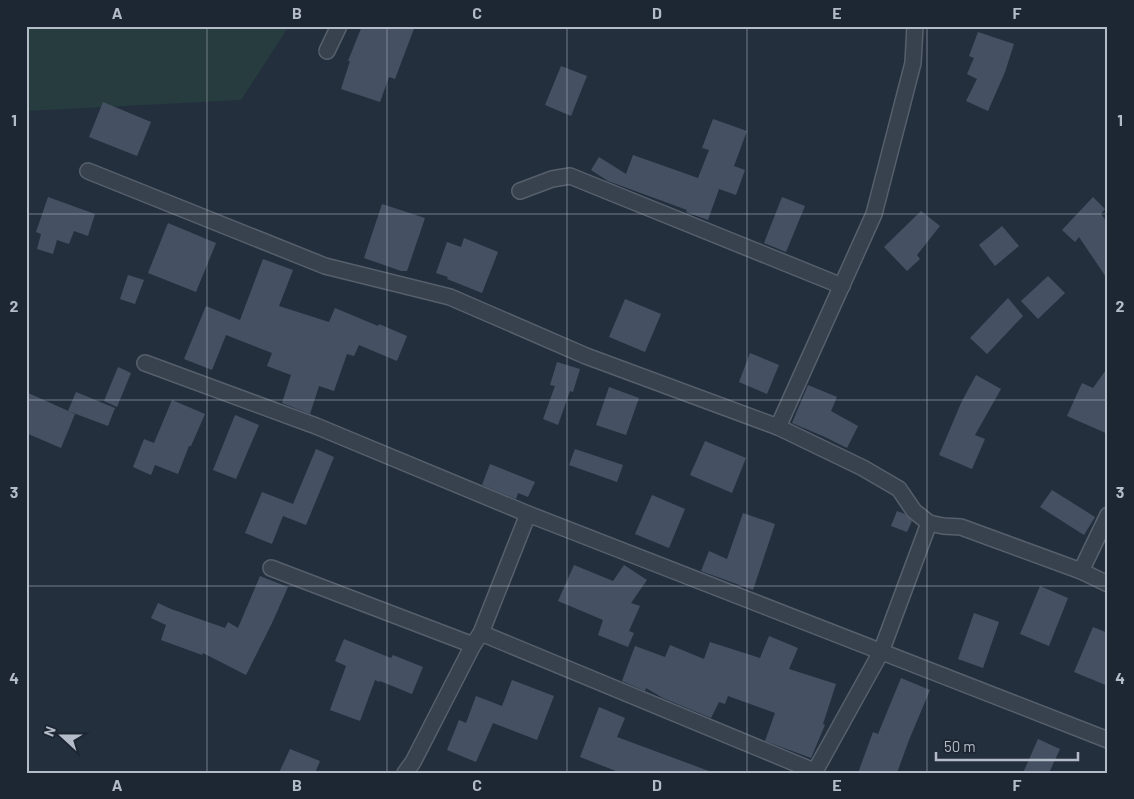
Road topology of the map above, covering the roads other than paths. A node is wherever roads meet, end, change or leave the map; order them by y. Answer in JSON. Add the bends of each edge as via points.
{"nodes":[{"id":1,"x":339,"y":26,"type":"edge"},
{"id":2,"x":915,"y":26,"type":"edge"},
{"id":3,"x":327,"y":51,"type":"dead end"},
{"id":4,"x":88,"y":171,"type":"dead end"},
{"id":5,"x":520,"y":191,"type":"dead end"},
{"id":6,"x":842,"y":286,"type":"junction"},
{"id":7,"x":145,"y":363,"type":"dead end"},
{"id":8,"x":778,"y":427,"type":"junction"},
{"id":9,"x":528,"y":514,"type":"junction"},
{"id":10,"x":1108,"y":515,"type":"edge"},
{"id":11,"x":929,"y":523,"type":"junction"},
{"id":12,"x":271,"y":568,"type":"dead end"},
{"id":13,"x":1081,"y":571,"type":"junction"},
{"id":14,"x":1108,"y":584,"type":"edge"},
{"id":15,"x":477,"y":639,"type":"junction"},
{"id":16,"x":881,"y":652,"type":"junction"},
{"id":17,"x":1108,"y":740,"type":"edge"},
{"id":18,"x":814,"y":772,"type":"edge"},
{"id":19,"x":405,"y":773,"type":"edge"}],
"edges":[{"from":1,"to":3,"type":"street"},
{"from":2,"to":6,"type":"street","via":[[913,64],[874,214]]},
{"from":4,"to":8,"type":"street","via":[[325,266],[450,297],[586,356]]},
{"from":5,"to":6,"type":"street","via":[[570,176]]},
{"from":6,"to":8,"type":"street"},
{"from":7,"to":9,"type":"street","via":[[316,426]]},
{"from":8,"to":11,"type":"street","via":[[863,468],[899,490],[914,511]]},
{"from":9,"to":15,"type":"street"},
{"from":9,"to":16,"type":"street"},
{"from":10,"to":13,"type":"street"},
{"from":11,"to":13,"type":"street","via":[[961,527]]},
{"from":11,"to":16,"type":"street"},
{"from":12,"to":15,"type":"street"},
{"from":13,"to":14,"type":"street"},
{"from":15,"to":18,"type":"street"},
{"from":15,"to":19,"type":"street"},
{"from":16,"to":17,"type":"street"},
{"from":16,"to":18,"type":"street"}]}
